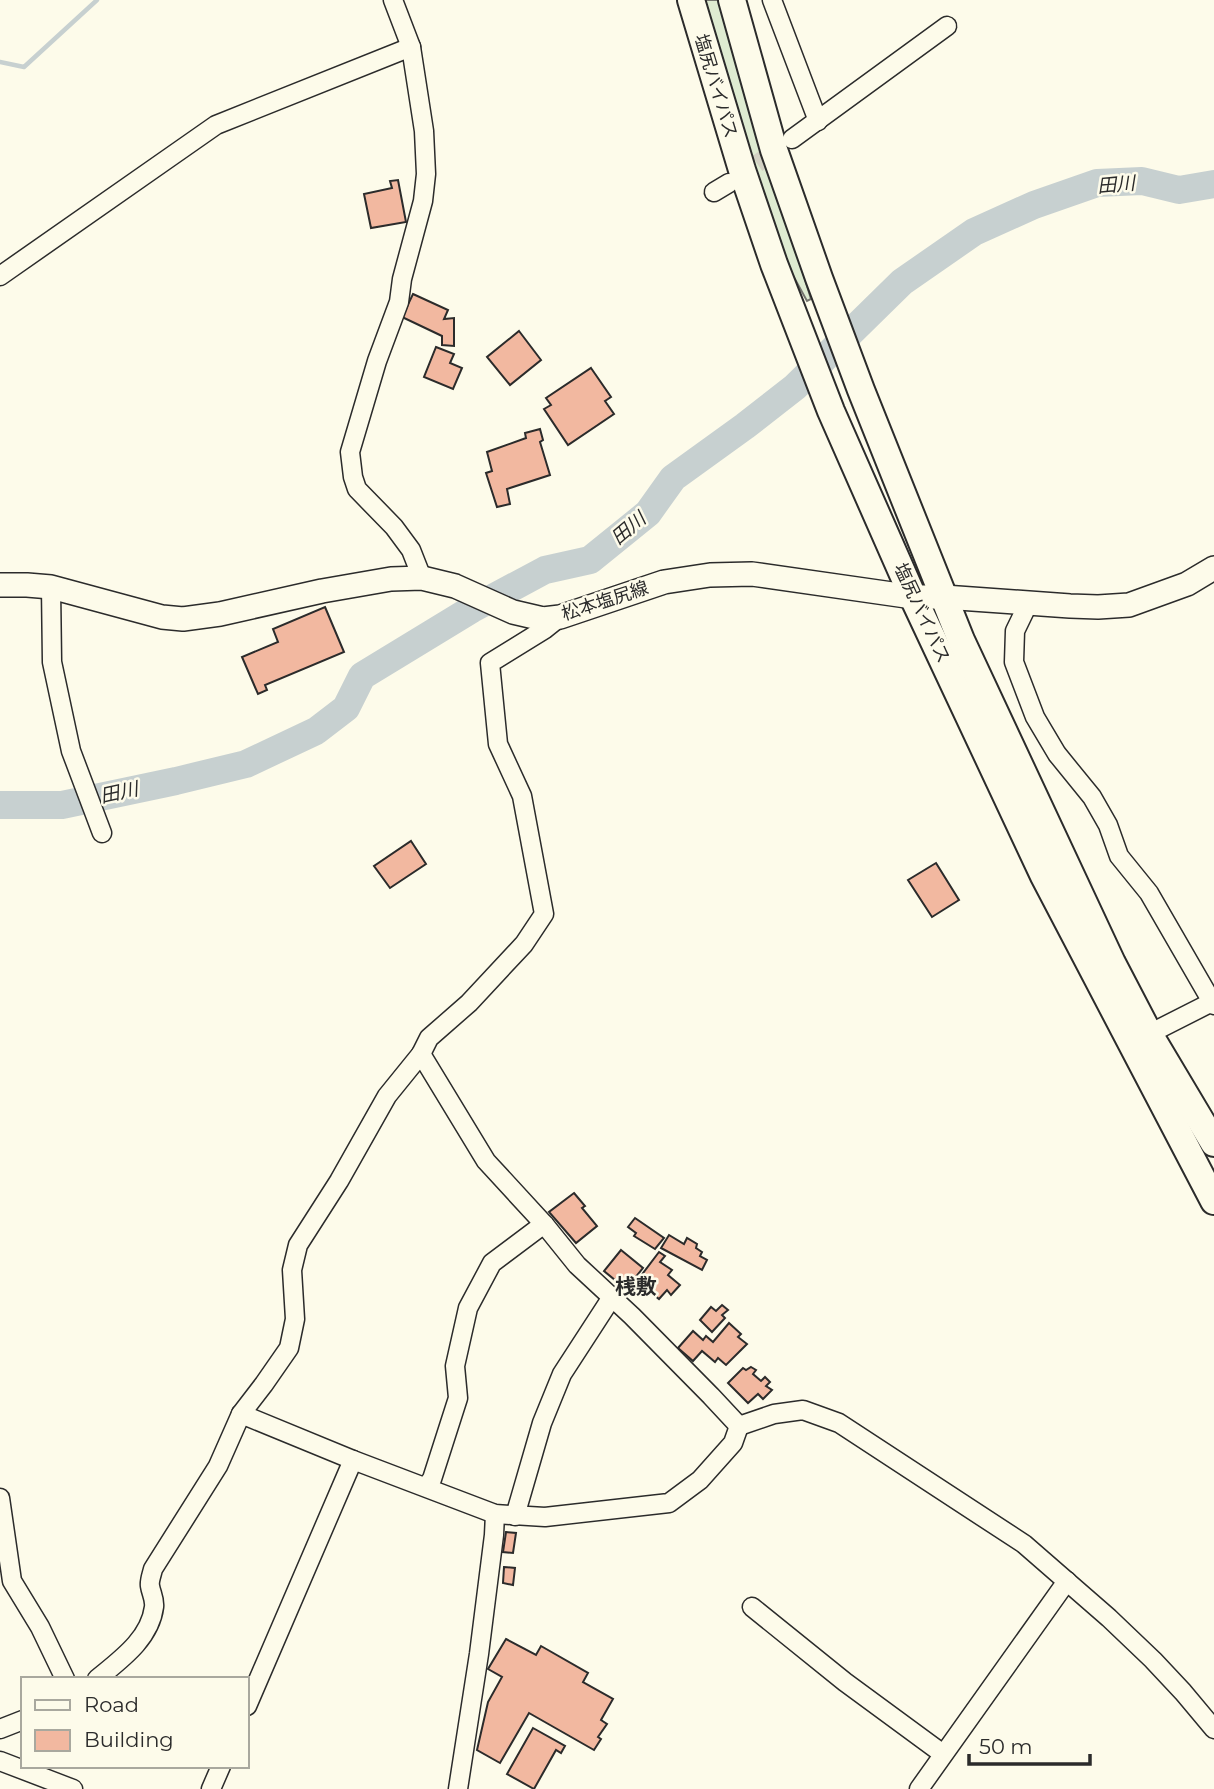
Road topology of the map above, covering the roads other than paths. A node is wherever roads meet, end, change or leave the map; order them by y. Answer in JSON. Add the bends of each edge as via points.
{"nodes":[{"id":1,"x":393,"y":0,"type":"edge"},
{"id":2,"x":691,"y":0,"type":"edge"},
{"id":3,"x":732,"y":0,"type":"edge"},
{"id":4,"x":772,"y":0,"type":"edge"},
{"id":5,"x":947,"y":26,"type":"dead end"},
{"id":6,"x":411,"y":47,"type":"junction"},
{"id":7,"x":818,"y":121,"type":"junction"},
{"id":8,"x":792,"y":139,"type":"tunnel mouth"},
{"id":9,"x":0,"y":276,"type":"edge"},
{"id":10,"x":1214,"y":568,"type":"edge"},
{"id":11,"x":422,"y":578,"type":"junction"},
{"id":12,"x":1,"y":582,"type":"edge"},
{"id":13,"x":51,"y":587,"type":"junction"},
{"id":14,"x":913,"y":597,"type":"junction"},
{"id":15,"x":944,"y":597,"type":"junction"},
{"id":16,"x":1029,"y":602,"type":"junction"},
{"id":17,"x":560,"y":617,"type":"junction"},
{"id":18,"x":100,"y":828,"type":"dead end"},
{"id":19,"x":1213,"y":1003,"type":"edge"},
{"id":20,"x":1149,"y":1034,"type":"junction"},
{"id":21,"x":421,"y":1054,"type":"junction"},
{"id":22,"x":1214,"y":1143,"type":"edge"},
{"id":23,"x":1214,"y":1201,"type":"edge"},
{"id":24,"x":544,"y":1224,"type":"junction"},
{"id":25,"x":612,"y":1297,"type":"junction"},
{"id":26,"x":241,"y":1414,"type":"junction"},
{"id":27,"x":739,"y":1426,"type":"junction"},
{"id":28,"x":353,"y":1460,"type":"junction"},
{"id":29,"x":426,"y":1487,"type":"junction"},
{"id":30,"x":0,"y":1498,"type":"edge"},
{"id":31,"x":495,"y":1514,"type":"junction"},
{"id":32,"x":515,"y":1516,"type":"junction"},
{"id":33,"x":1067,"y":1581,"type":"junction"},
{"id":34,"x":752,"y":1607,"type":"dead end"},
{"id":35,"x":64,"y":1677,"type":"edge"},
{"id":36,"x":99,"y":1677,"type":"edge"},
{"id":37,"x":248,"y":1704,"type":"edge"},
{"id":38,"x":21,"y":1721,"type":"edge"},
{"id":39,"x":0,"y":1729,"type":"edge"},
{"id":40,"x":1214,"y":1729,"type":"edge"},
{"id":41,"x":943,"y":1754,"type":"junction"},
{"id":42,"x":0,"y":1761,"type":"edge"},
{"id":43,"x":220,"y":1768,"type":"edge"},
{"id":44,"x":73,"y":1789,"type":"edge"},
{"id":45,"x":211,"y":1789,"type":"edge"},
{"id":46,"x":458,"y":1789,"type":"edge"},
{"id":47,"x":919,"y":1789,"type":"edge"}],
"edges":[{"from":1,"to":6,"type":"street"},
{"from":2,"to":14,"type":"highway","name":"塩尻バイパス","via":[[774,264],[831,411]]},
{"from":3,"to":15,"type":"highway","name":"塩尻バイパス","via":[[774,150],[819,278]]},
{"from":4,"to":7,"type":"street"},
{"from":5,"to":7,"type":"street"},
{"from":6,"to":9,"type":"street","via":[[216,125]]},
{"from":6,"to":11,"type":"street","via":[[424,131],[423,201],[399,302],[350,452],[357,489],[411,550]]},
{"from":7,"to":8,"type":"street"},
{"from":10,"to":16,"type":"main road","name":"松本塩尻線","via":[[1129,605]]},
{"from":11,"to":13,"type":"main road","name":"松本塩尻線","via":[[391,579],[183,619]]},
{"from":11,"to":17,"type":"main road","name":"松本塩尻線","via":[[455,586],[513,612],[543,619]]},
{"from":12,"to":13,"type":"main road","name":"松本塩尻線"},
{"from":13,"to":18,"type":"street","via":[[52,662],[73,757]]},
{"from":14,"to":15,"type":"main road","name":"松本塩尻線"},
{"from":14,"to":17,"type":"main road","name":"松本塩尻線","via":[[733,573],[664,582]]},
{"from":14,"to":23,"type":"highway","name":"塩尻バイパス","via":[[1044,876]]},
{"from":15,"to":16,"type":"main road","name":"松本塩尻線"},
{"from":15,"to":20,"type":"highway","name":"塩尻バイパス"},
{"from":16,"to":19,"type":"street","via":[[1015,631],[1014,662],[1035,717],[1057,754],[1092,797],[1119,856],[1149,893]]},
{"from":17,"to":21,"type":"street","via":[[489,663],[498,744],[522,796],[544,914],[524,944],[429,1038]]},
{"from":19,"to":20,"type":"street"},
{"from":20,"to":22,"type":"highway","name":"塩尻バイパス"},
{"from":21,"to":24,"type":"street","via":[[486,1161]]},
{"from":21,"to":26,"type":"street","via":[[387,1096],[298,1245],[292,1270],[295,1319],[289,1348]]},
{"from":24,"to":25,"type":"street","via":[[577,1265]]},
{"from":24,"to":29,"type":"street","via":[[492,1263],[468,1307],[455,1366],[458,1398]]},
{"from":25,"to":27,"type":"street"},
{"from":25,"to":32,"type":"street","via":[[562,1374],[542,1423]]},
{"from":26,"to":28,"type":"street"},
{"from":26,"to":36,"type":"street","via":[[218,1466],[153,1569],[149,1584],[155,1603],[144,1635]]},
{"from":27,"to":32,"type":"street","via":[[733,1443],[700,1480],[669,1503],[545,1517]]},
{"from":27,"to":33,"type":"street","via":[[803,1410],[839,1423],[1024,1544]]},
{"from":28,"to":29,"type":"street"},
{"from":28,"to":37,"type":"street"},
{"from":29,"to":31,"type":"street"},
{"from":30,"to":35,"type":"street","via":[[12,1581]]},
{"from":31,"to":32,"type":"street"},
{"from":31,"to":46,"type":"street"},
{"from":33,"to":40,"type":"street","via":[[1153,1660]]},
{"from":33,"to":41,"type":"street"},
{"from":34,"to":41,"type":"street"},
{"from":38,"to":39,"type":"street"},
{"from":41,"to":47,"type":"street"},
{"from":42,"to":44,"type":"street"},
{"from":43,"to":45,"type":"street"}]}
